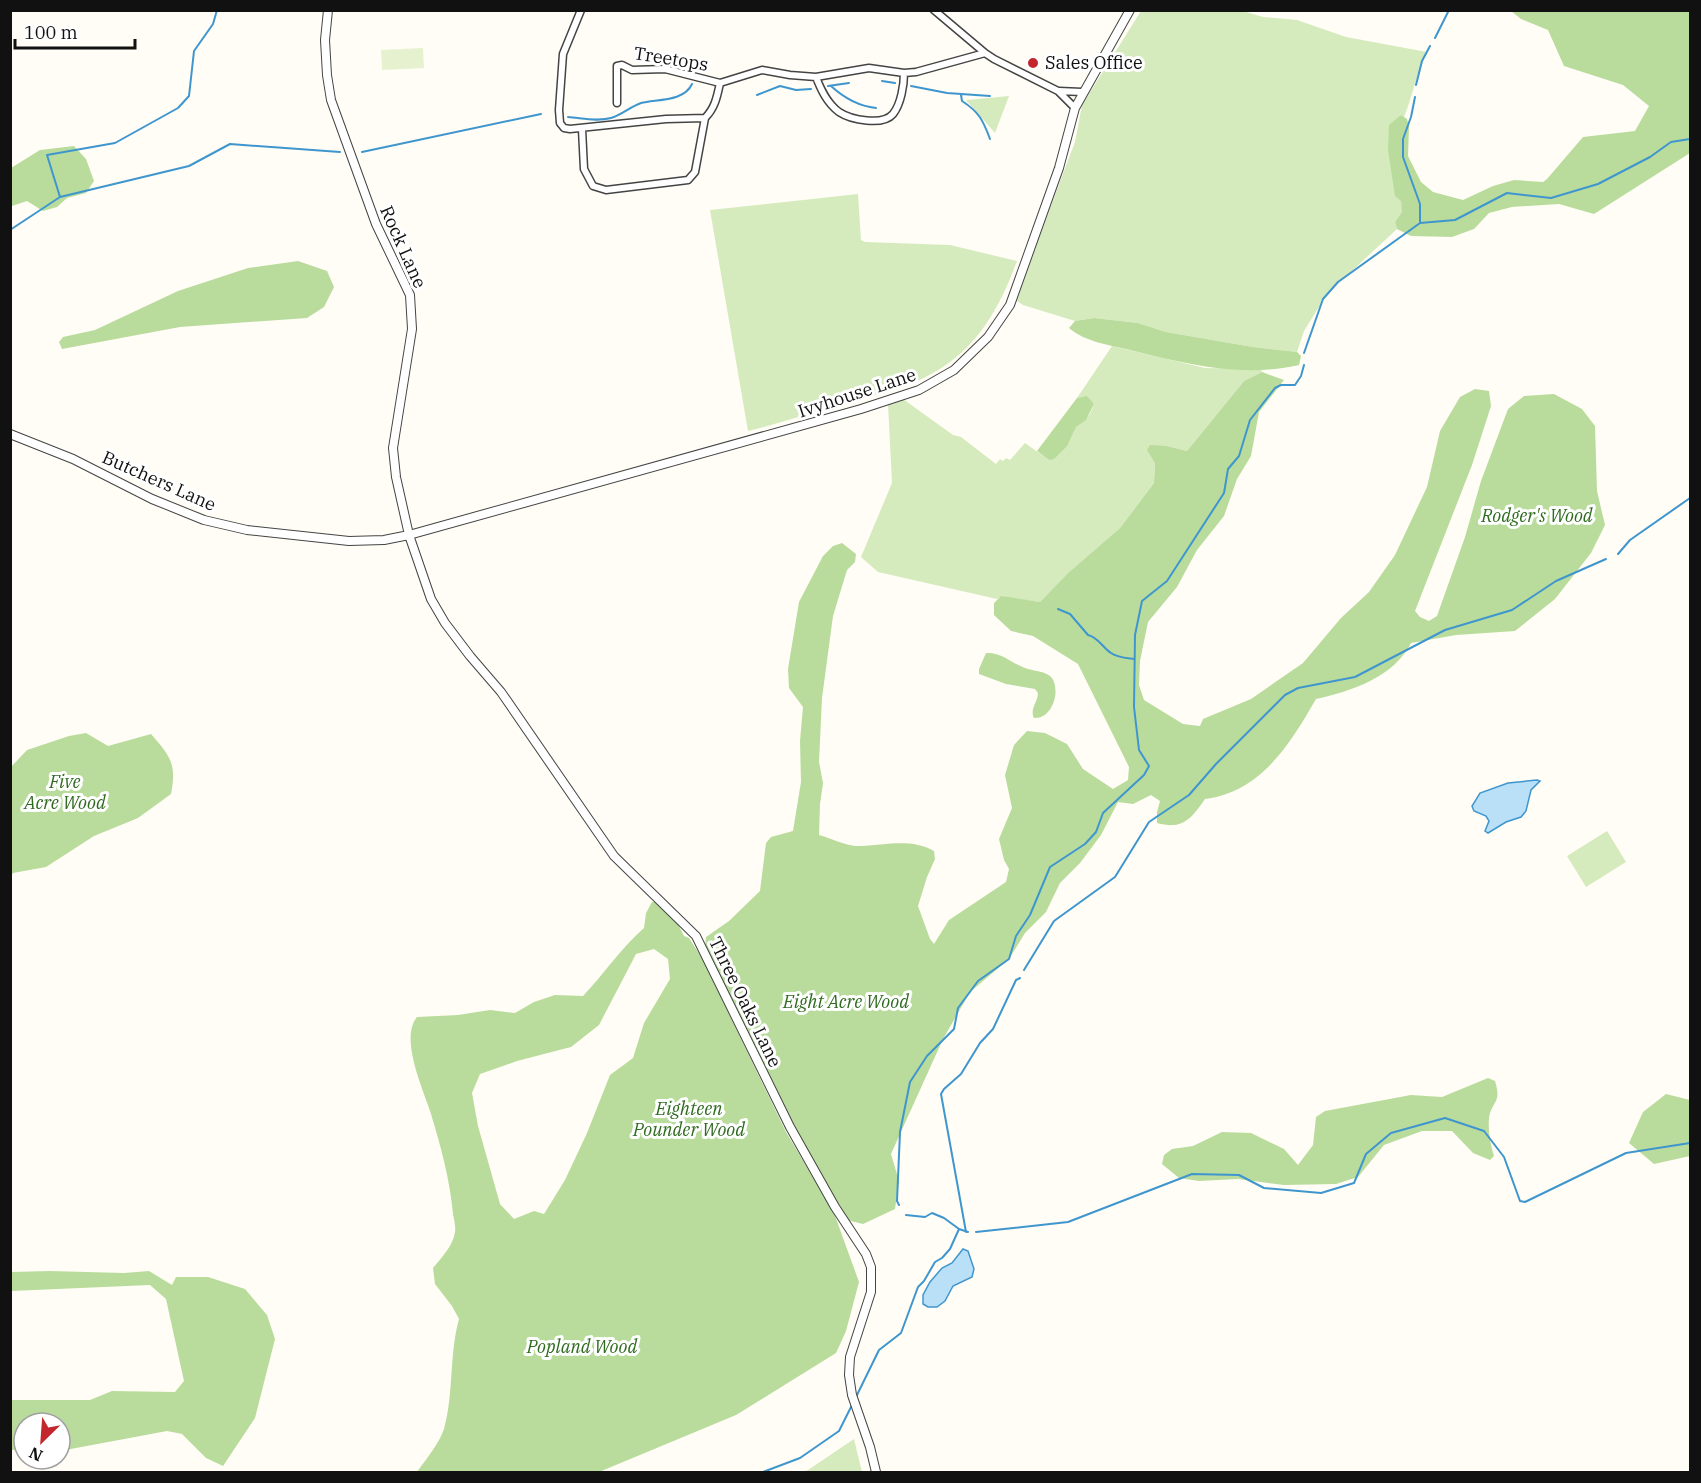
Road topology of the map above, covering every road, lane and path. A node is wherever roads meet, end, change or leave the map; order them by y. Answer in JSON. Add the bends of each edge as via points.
{"nodes":[{"id":1,"x":327,"y":10,"type":"edge"},
{"id":2,"x":581,"y":10,"type":"edge"},
{"id":3,"x":934,"y":10,"type":"edge"},
{"id":4,"x":1130,"y":10,"type":"edge"},
{"id":5,"x":985,"y":52,"type":"junction"},
{"id":6,"x":904,"y":73,"type":"junction"},
{"id":7,"x":816,"y":77,"type":"junction"},
{"id":8,"x":720,"y":83,"type":"junction"},
{"id":9,"x":1058,"y":91,"type":"junction"},
{"id":10,"x":1082,"y":92,"type":"junction"},
{"id":11,"x":617,"y":103,"type":"dead end"},
{"id":12,"x":1075,"y":108,"type":"junction"},
{"id":13,"x":705,"y":118,"type":"junction"},
{"id":14,"x":582,"y":129,"type":"junction"},
{"id":15,"x":10,"y":434,"type":"edge"},
{"id":16,"x":409,"y":535,"type":"junction"},
{"id":17,"x":876,"y":1473,"type":"edge"}],
"edges":[{"from":1,"to":16,"type":"street","name":"Rock Lane","via":[[325,40],[331,100],[376,224],[411,296],[412,330],[393,448]]},
{"from":2,"to":14,"type":"street","via":[[563,54],[559,110],[564,128]]},
{"from":3,"to":5,"type":"street"},
{"from":4,"to":10,"type":"street","name":"Ivyhouse Lane"},
{"from":5,"to":6,"type":"street"},
{"from":5,"to":9,"type":"street"},
{"from":6,"to":7,"type":"street","via":[[869,68]]},
{"from":6,"to":7,"type":"street","via":[[895,112],[885,119],[870,120],[856,120],[837,111],[822,93]]},
{"from":7,"to":8,"type":"street","via":[[762,70]]},
{"from":8,"to":11,"type":"street","name":"Treetops","via":[[665,69],[632,70],[622,65],[617,66]]},
{"from":8,"to":13,"type":"street","via":[[717,99]]},
{"from":9,"to":10,"type":"street"},
{"from":9,"to":12,"type":"street"},
{"from":10,"to":12,"type":"street","name":"Ivyhouse Lane"},
{"from":12,"to":16,"type":"street","name":"Ivyhouse Lane","via":[[1059,168],[1010,305],[988,337],[946,375],[919,390],[822,420]]},
{"from":13,"to":14,"type":"street"},
{"from":13,"to":14,"type":"street","via":[[695,172],[688,180],[606,190],[593,186],[584,169]]},
{"from":15,"to":16,"type":"street","name":"Butchers Lane","via":[[204,520],[246,530],[349,541]]},
{"from":16,"to":17,"type":"street","name":"Three Oaks Lane","via":[[431,598],[445,623],[501,692],[614,856],[696,936],[790,1127],[866,1254],[871,1267],[871,1292],[850,1357],[849,1375]]}]}
